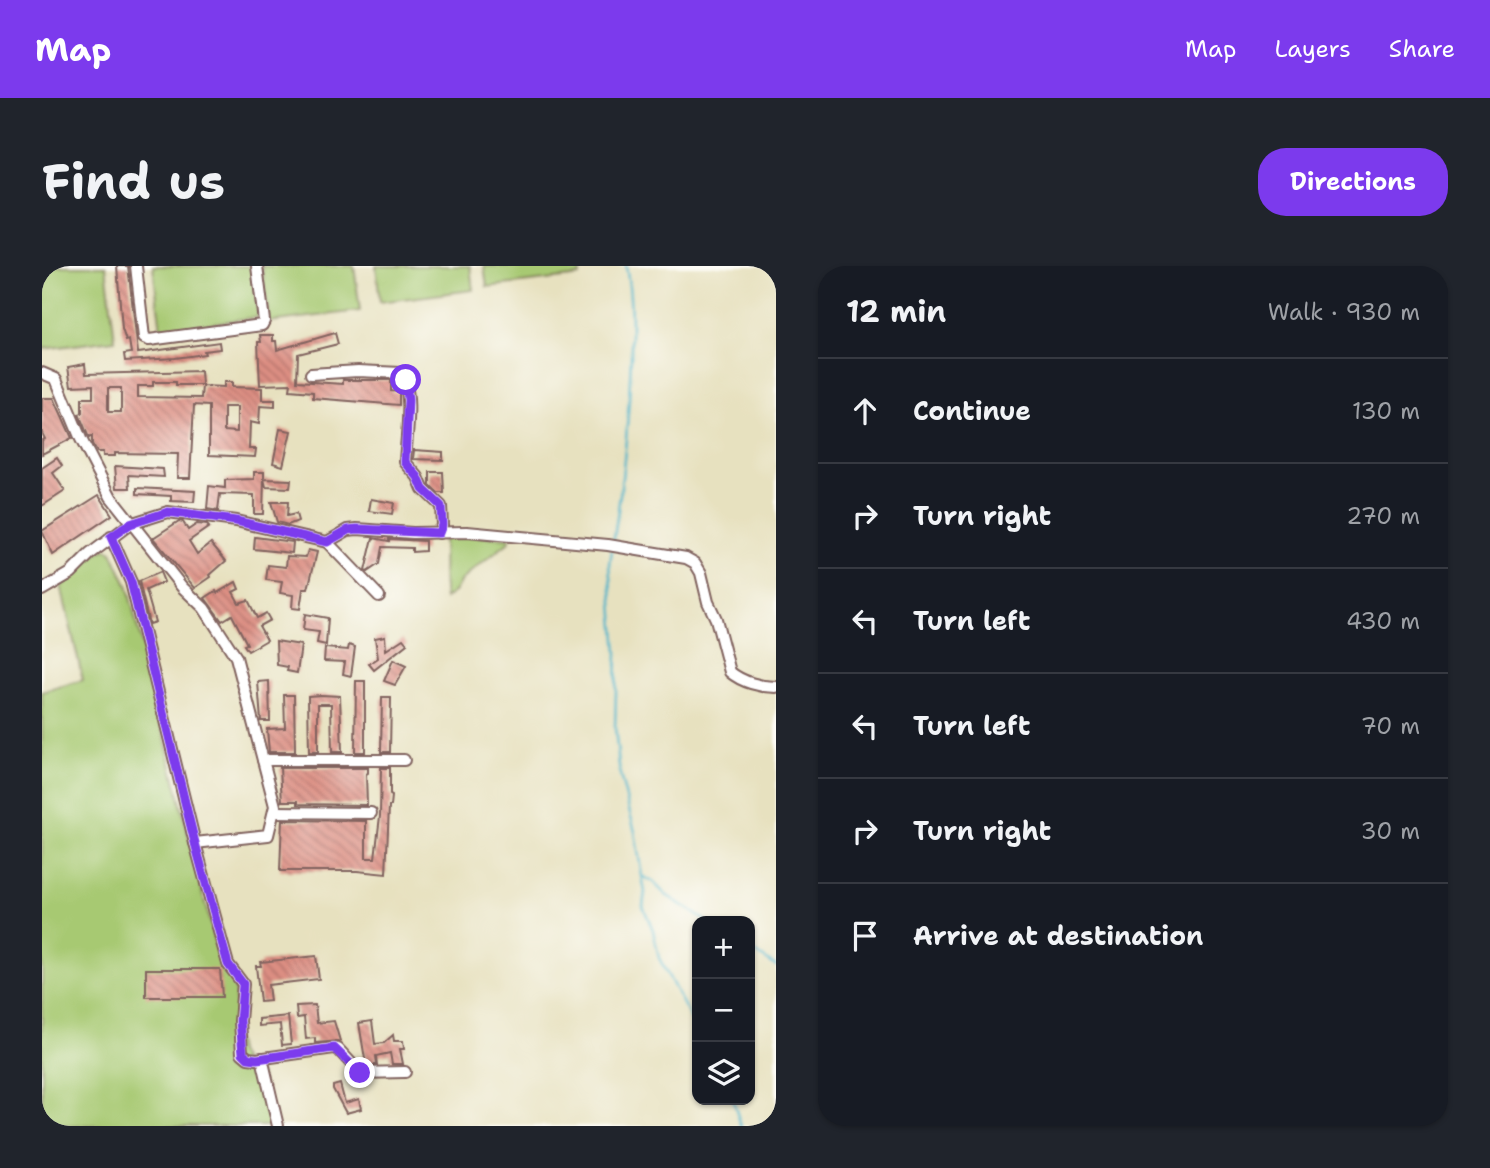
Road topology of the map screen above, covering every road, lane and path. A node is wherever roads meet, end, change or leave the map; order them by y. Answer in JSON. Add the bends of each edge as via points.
{"nodes":[{"id":1,"x":136,"y":266,"type":"edge"},
{"id":2,"x":257,"y":266,"type":"edge"},
{"id":3,"x":42,"y":373,"type":"edge"},
{"id":4,"x":311,"y":373,"type":"dead end"},
{"id":5,"x":130,"y":524,"type":"junction"},
{"id":6,"x":439,"y":533,"type":"junction"},
{"id":7,"x":111,"y":537,"type":"junction"},
{"id":8,"x":327,"y":542,"type":"junction"},
{"id":9,"x":42,"y":590,"type":"edge"},
{"id":10,"x":379,"y":596,"type":"dead end"},
{"id":11,"x":776,"y":687,"type":"edge"},
{"id":12,"x":263,"y":760,"type":"junction"},
{"id":13,"x":404,"y":760,"type":"dead end"},
{"id":14,"x":274,"y":812,"type":"junction"},
{"id":15,"x":371,"y":813,"type":"dead end"},
{"id":16,"x":195,"y":843,"type":"junction"},
{"id":17,"x":262,"y":1058,"type":"junction"},
{"id":18,"x":405,"y":1072,"type":"dead end"},
{"id":19,"x":278,"y":1126,"type":"edge"}],
"edges":[{"from":1,"to":2,"type":"street","via":[[144,338],[149,340],[262,325]]},
{"from":3,"to":5,"type":"street","via":[[56,379],[99,475]]},
{"from":4,"to":6,"type":"street","via":[[401,373],[408,400],[405,462],[441,506]]},
{"from":5,"to":7,"type":"street"},
{"from":5,"to":8,"type":"street","via":[[156,514],[181,512]]},
{"from":5,"to":12,"type":"street","via":[[204,608],[236,657]]},
{"from":6,"to":8,"type":"street","via":[[357,529]]},
{"from":6,"to":11,"type":"street","via":[[508,534],[686,558],[701,573],[730,672],[755,684]]},
{"from":7,"to":9,"type":"street","via":[[71,573]]},
{"from":7,"to":16,"type":"street","via":[[131,582]]},
{"from":8,"to":10,"type":"street"},
{"from":12,"to":13,"type":"street"},
{"from":12,"to":14,"type":"street"},
{"from":14,"to":15,"type":"street"},
{"from":14,"to":16,"type":"street","via":[[268,835]]},
{"from":16,"to":17,"type":"street","via":[[228,964],[243,984],[243,1053],[248,1058]]},
{"from":17,"to":18,"type":"street","via":[[334,1048],[360,1073]]},
{"from":17,"to":19,"type":"street"}]}
